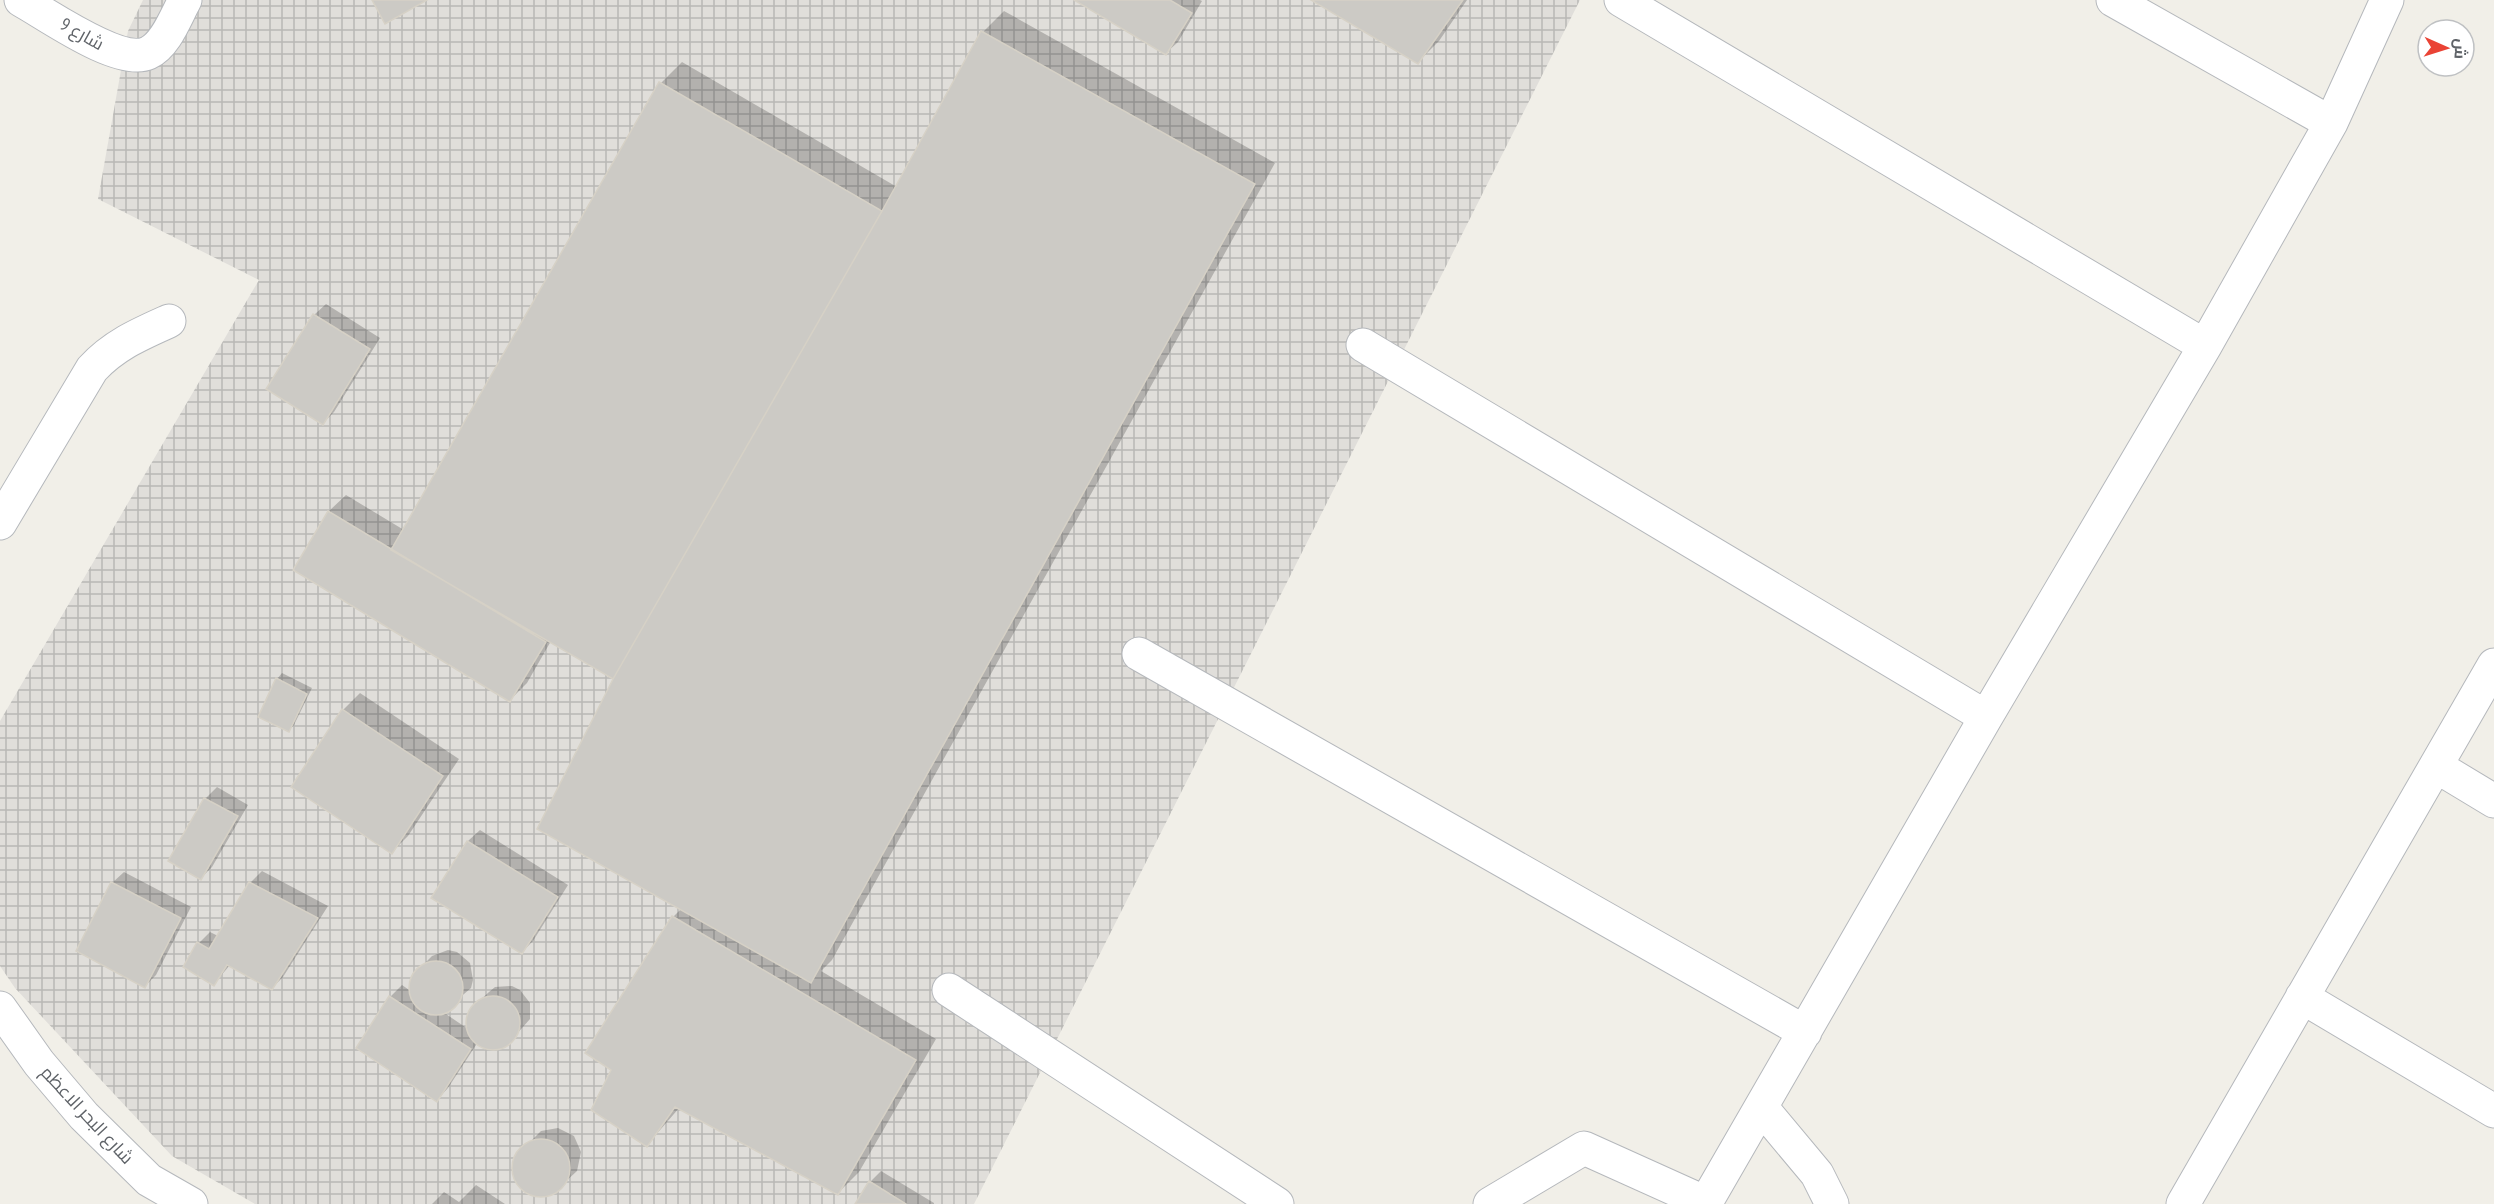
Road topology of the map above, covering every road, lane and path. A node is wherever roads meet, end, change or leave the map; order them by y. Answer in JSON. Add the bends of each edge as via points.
{"nodes":[{"id":1,"x":21,"y":0,"type":"edge"},
{"id":2,"x":185,"y":0,"type":"edge"},
{"id":3,"x":1621,"y":0,"type":"edge"},
{"id":4,"x":2387,"y":0,"type":"edge"},
{"id":5,"x":2115,"y":1,"type":"edge"},
{"id":6,"x":2331,"y":123,"type":"junction"},
{"id":7,"x":169,"y":321,"type":"dead end"},
{"id":8,"x":1363,"y":345,"type":"dead end"},
{"id":9,"x":2205,"y":346,"type":"junction"},
{"id":10,"x":0,"y":523,"type":"edge"},
{"id":11,"x":1139,"y":654,"type":"dead end"},
{"id":12,"x":2494,"y":665,"type":"edge"},
{"id":13,"x":1986,"y":717,"type":"junction"},
{"id":14,"x":2436,"y":766,"type":"junction"},
{"id":15,"x":2494,"y":801,"type":"edge"},
{"id":16,"x":949,"y":990,"type":"dead end"},
{"id":17,"x":2302,"y":997,"type":"junction"},
{"id":18,"x":0,"y":1008,"type":"edge"},
{"id":19,"x":1805,"y":1032,"type":"junction"},
{"id":20,"x":1761,"y":1107,"type":"junction"},
{"id":21,"x":2494,"y":1111,"type":"edge"},
{"id":22,"x":142,"y":1192,"type":"edge"},
{"id":23,"x":1706,"y":1203,"type":"edge"},
{"id":24,"x":190,"y":1204,"type":"edge"},
{"id":25,"x":1277,"y":1204,"type":"edge"},
{"id":26,"x":1490,"y":1204,"type":"edge"},
{"id":27,"x":1832,"y":1204,"type":"edge"},
{"id":28,"x":2183,"y":1204,"type":"edge"}],
"edges":[{"from":1,"to":2,"type":"street","name":"شارع 9","via":[[112,51],[132,56],[148,53],[166,33]]},
{"from":3,"to":9,"type":"street"},
{"from":4,"to":6,"type":"street"},
{"from":5,"to":6,"type":"street"},
{"from":6,"to":9,"type":"street"},
{"from":7,"to":10,"type":"street","via":[[124,341],[92,369]]},
{"from":8,"to":13,"type":"street"},
{"from":9,"to":13,"type":"street"},
{"from":11,"to":19,"type":"street"},
{"from":12,"to":14,"type":"street"},
{"from":13,"to":19,"type":"street"},
{"from":14,"to":15,"type":"street"},
{"from":14,"to":17,"type":"street"},
{"from":16,"to":25,"type":"street"},
{"from":17,"to":21,"type":"street"},
{"from":17,"to":28,"type":"street"},
{"from":18,"to":22,"type":"street","name":"شارع البحر الاعظم"},
{"from":19,"to":20,"type":"street"},
{"from":20,"to":23,"type":"street"},
{"from":20,"to":27,"type":"street","via":[[1817,1174]]},
{"from":22,"to":24,"type":"street","name":"شارع البحر الاعظم"},
{"from":23,"to":26,"type":"street","via":[[1584,1148]]}]}
